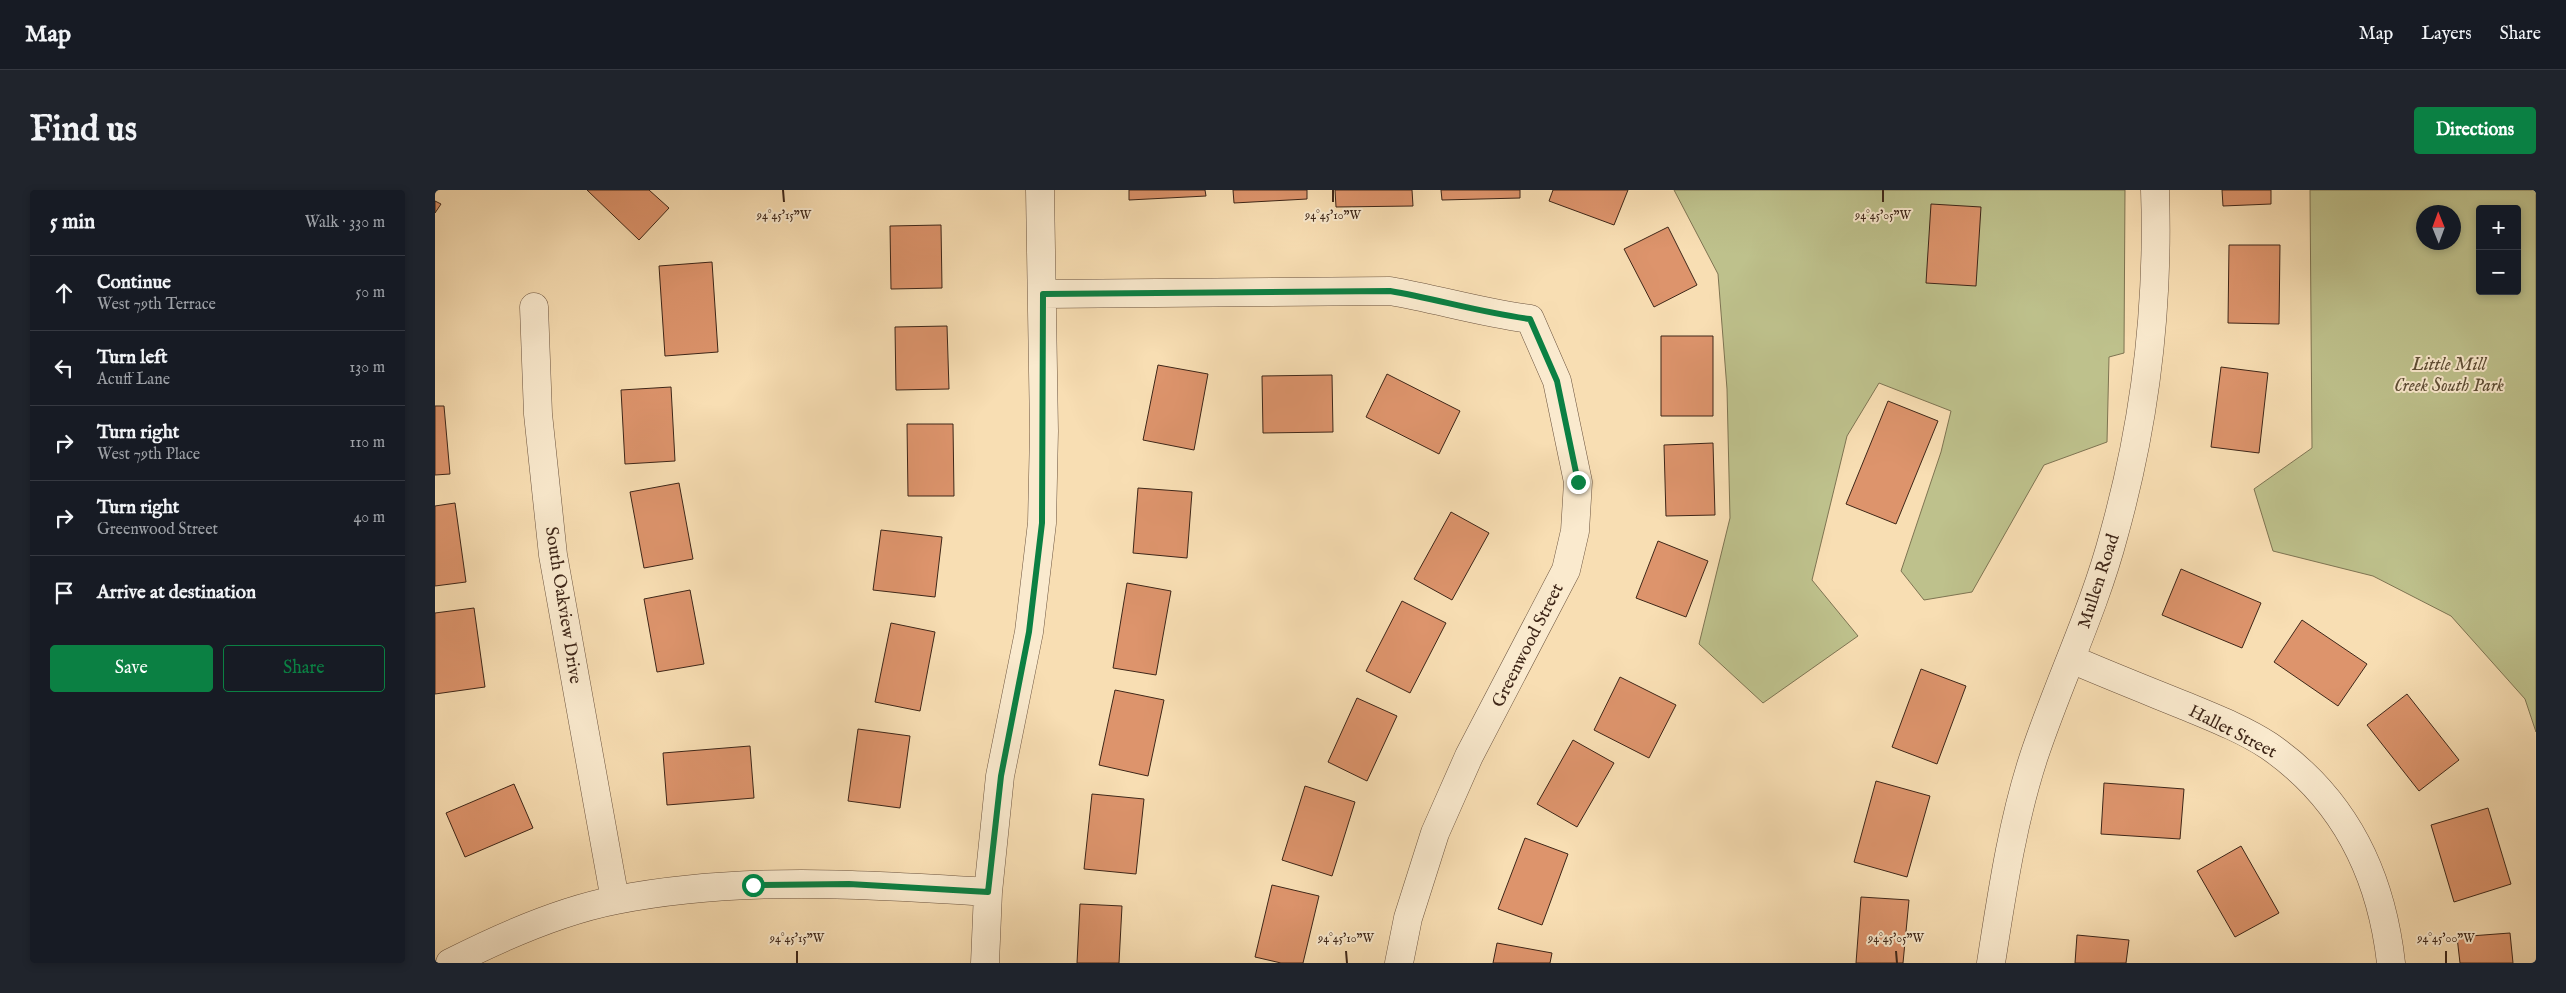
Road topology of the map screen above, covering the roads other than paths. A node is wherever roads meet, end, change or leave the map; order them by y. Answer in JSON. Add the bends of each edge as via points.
{"nodes":[{"id":1,"x":1040,"y":190,"type":"edge"},
{"id":2,"x":2155,"y":190,"type":"edge"},
{"id":3,"x":1043,"y":294,"type":"junction"},
{"id":4,"x":534,"y":307,"type":"dead end"},
{"id":5,"x":2071,"y":659,"type":"junction"},
{"id":6,"x":988,"y":892,"type":"junction"},
{"id":7,"x":615,"y":900,"type":"junction"},
{"id":8,"x":450,"y":963,"type":"edge"},
{"id":9,"x":985,"y":963,"type":"edge"},
{"id":10,"x":1399,"y":963,"type":"edge"},
{"id":11,"x":1991,"y":963,"type":"edge"},
{"id":12,"x":2391,"y":963,"type":"edge"}],
"edges":[{"from":1,"to":3,"type":"street"},
{"from":2,"to":5,"type":"street","name":"Mullen Road","via":[[2152,333],[2139,424],[2114,535]]},
{"from":3,"to":6,"type":"street","via":[[1042,523],[1029,632],[1001,776]]},
{"from":3,"to":10,"type":"street","name":"Greenwood Street","via":[[1390,291],[1488,314],[1530,319],[1557,381],[1578,482],[1575,531],[1566,570],[1469,756],[1435,833],[1408,918]]},
{"from":4,"to":7,"type":"street","name":"South Oakview Drive","via":[[539,414],[553,555]]},
{"from":5,"to":11,"type":"street","name":"Mullen Road","via":[[2031,766],[2007,860]]},
{"from":5,"to":12,"type":"street","name":"Hallet Street","via":[[2222,721],[2267,745],[2312,782],[2332,804],[2361,850],[2374,880]]},
{"from":6,"to":7,"type":"street","via":[[849,884],[753,885]]},
{"from":6,"to":9,"type":"street"},
{"from":7,"to":8,"type":"street","via":[[487,944]]}]}
